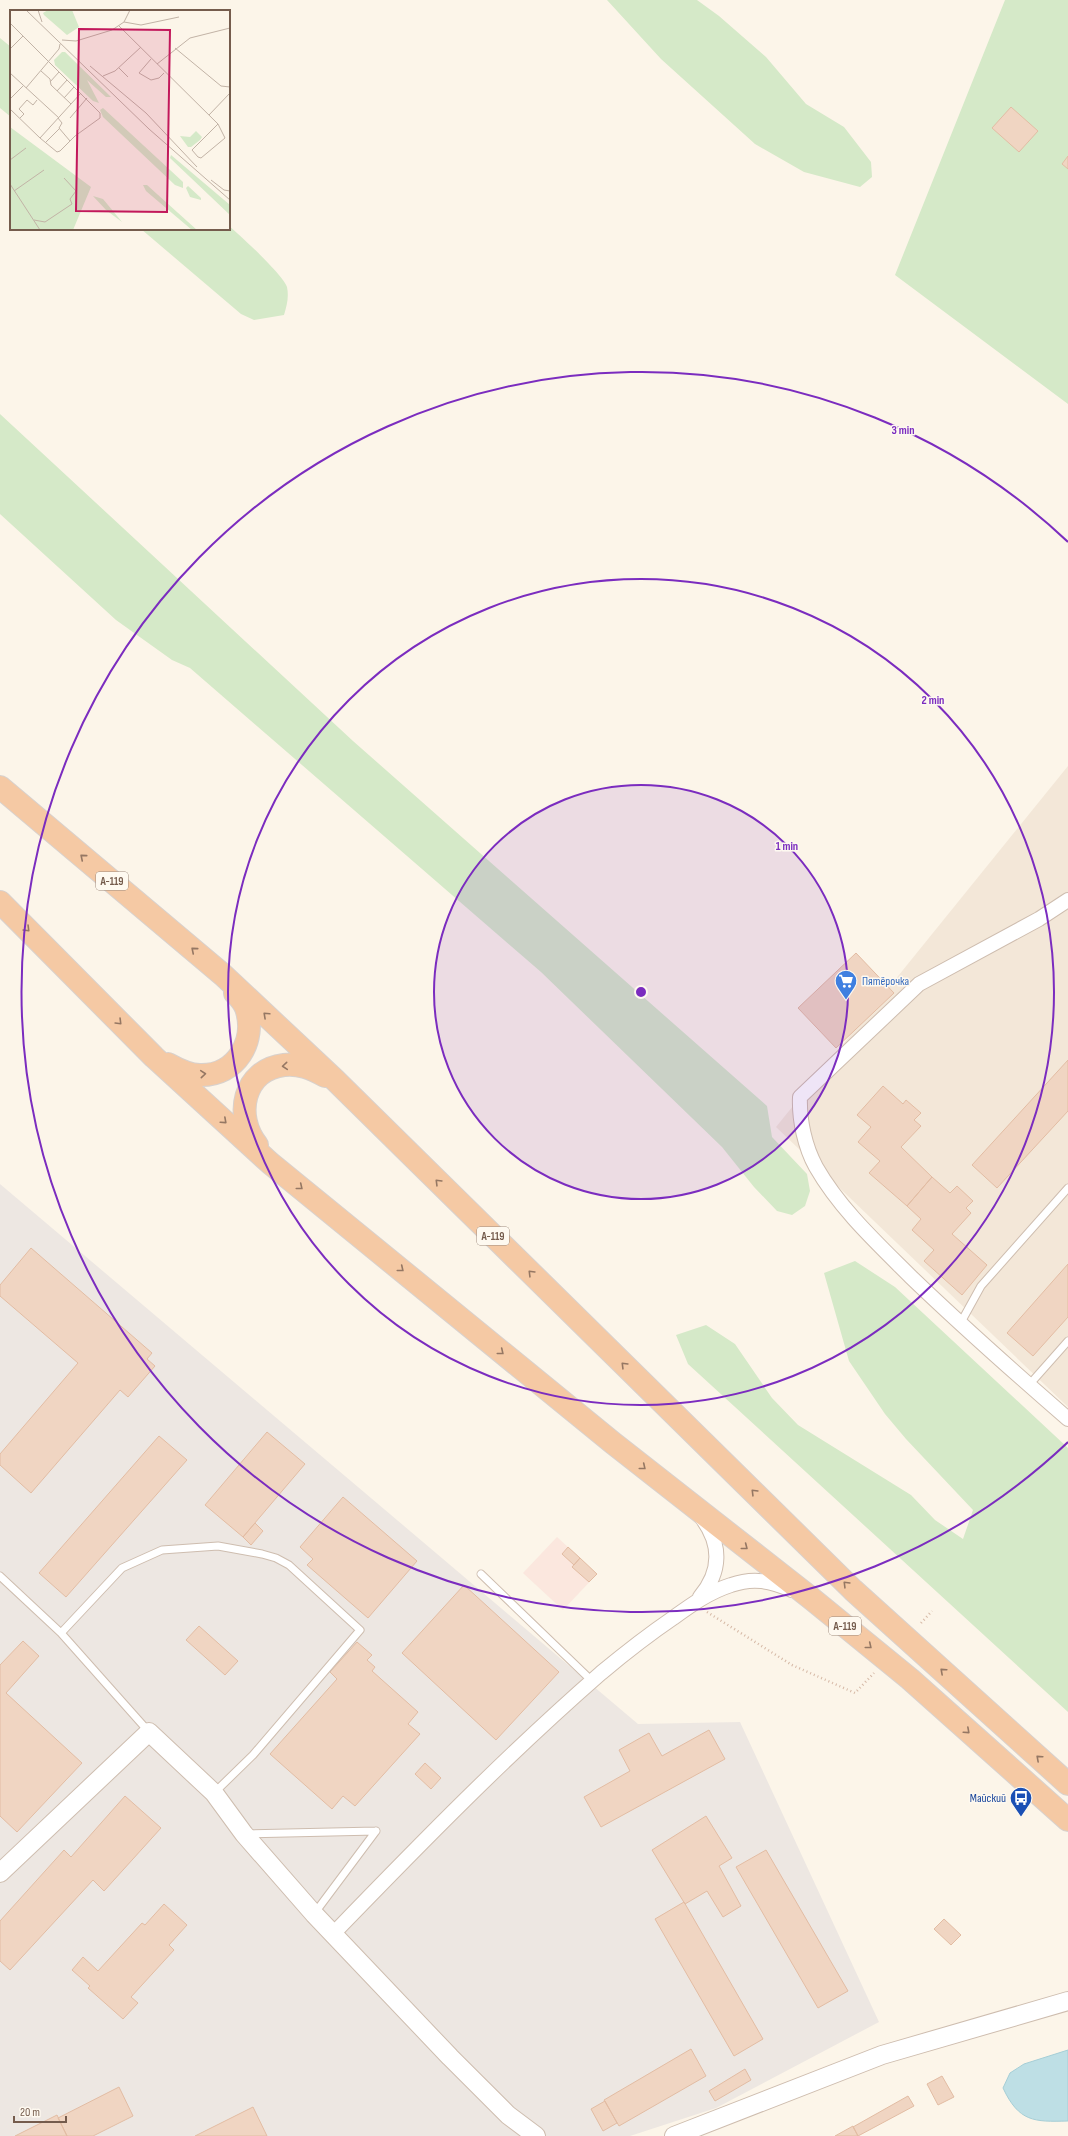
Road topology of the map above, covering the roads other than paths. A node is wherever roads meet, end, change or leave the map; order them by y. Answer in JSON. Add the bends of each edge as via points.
{"nodes":[{"id":1,"x":0,"y":787,"type":"edge"},
{"id":2,"x":1068,"y":900,"type":"edge"},
{"id":3,"x":0,"y":902,"type":"edge"},
{"id":4,"x":223,"y":975,"type":"junction"},
{"id":5,"x":154,"y":1057,"type":"junction"},
{"id":6,"x":335,"y":1080,"type":"junction"},
{"id":7,"x":270,"y":1162,"type":"junction"},
{"id":8,"x":1068,"y":1188,"type":"edge"},
{"id":9,"x":960,"y":1325,"type":"junction"},
{"id":10,"x":1068,"y":1341,"type":"edge"},
{"id":11,"x":1029,"y":1385,"type":"junction"},
{"id":12,"x":1068,"y":1419,"type":"edge"},
{"id":13,"x":694,"y":1507,"type":"junction"},
{"id":14,"x":481,"y":1574,"type":"dead end"},
{"id":15,"x":0,"y":1576,"type":"edge"},
{"id":16,"x":812,"y":1599,"type":"junction"},
{"id":17,"x":696,"y":1602,"type":"junction"},
{"id":18,"x":61,"y":1633,"type":"junction"},
{"id":19,"x":592,"y":1681,"type":"junction"},
{"id":20,"x":148,"y":1732,"type":"junction"},
{"id":21,"x":1068,"y":1784,"type":"edge"},
{"id":22,"x":214,"y":1793,"type":"junction"},
{"id":23,"x":1068,"y":1820,"type":"edge"},
{"id":24,"x":244,"y":1834,"type":"junction"},
{"id":25,"x":0,"y":1873,"type":"edge"},
{"id":26,"x":314,"y":1914,"type":"junction"},
{"id":27,"x":333,"y":1934,"type":"junction"},
{"id":28,"x":1068,"y":2001,"type":"edge"},
{"id":29,"x":536,"y":2136,"type":"edge"},
{"id":30,"x":674,"y":2136,"type":"edge"}],
"edges":[{"from":4,"to":1,"type":"highway","number":"А-119","one_way":true},
{"from":2,"to":9,"type":"street","via":[[919,984],[800,1097],[799,1112],[808,1149],[832,1193],[871,1238]]},
{"from":3,"to":5,"type":"highway","number":"А-119","one_way":true},
{"from":5,"to":4,"type":"highway","one_way":true,"via":[[177,1069],[200,1075],[224,1070],[241,1056],[249,1034],[246,1008]]},
{"from":6,"to":4,"type":"highway","number":"А-119","one_way":true},
{"from":5,"to":7,"type":"highway","number":"А-119","one_way":true},
{"from":6,"to":7,"type":"highway","one_way":true,"via":[[308,1067],[284,1065],[264,1072],[251,1086],[244,1104],[244,1123],[253,1141]]},
{"from":21,"to":6,"type":"highway","number":"А-119","one_way":true,"via":[[853,1590]]},
{"from":7,"to":13,"type":"highway","number":"А-119","one_way":true},
{"from":8,"to":9,"type":"lane","via":[[981,1286]]},
{"from":9,"to":11,"type":"street"},
{"from":10,"to":11,"type":"lane"},
{"from":11,"to":12,"type":"street"},
{"from":13,"to":16,"type":"highway","number":"А-119","one_way":true},
{"from":13,"to":17,"type":"street","via":[[707,1524],[714,1540],[717,1558],[716,1571],[710,1586]]},
{"from":14,"to":19,"type":"lane"},
{"from":15,"to":18,"type":"lane"},
{"from":16,"to":17,"type":"street","via":[[763,1580],[731,1584]]},
{"from":16,"to":23,"type":"highway","number":"А-119","one_way":true,"via":[[910,1679]]},
{"from":17,"to":19,"type":"street","via":[[633,1646]]},
{"from":18,"to":20,"type":"lane"},
{"from":18,"to":22,"type":"lane","via":[[122,1568],[162,1550],[218,1546],[262,1554],[289,1565],[360,1630],[253,1755]]},
{"from":19,"to":27,"type":"street","via":[[456,1807]]},
{"from":20,"to":22,"type":"street"},
{"from":20,"to":25,"type":"street"},
{"from":22,"to":24,"type":"street"},
{"from":24,"to":26,"type":"street"},
{"from":24,"to":26,"type":"lane","via":[[376,1831]]},
{"from":26,"to":27,"type":"street"},
{"from":27,"to":29,"type":"street","via":[[450,2058],[508,2115]]},
{"from":28,"to":30,"type":"street","via":[[882,2055]]}]}
